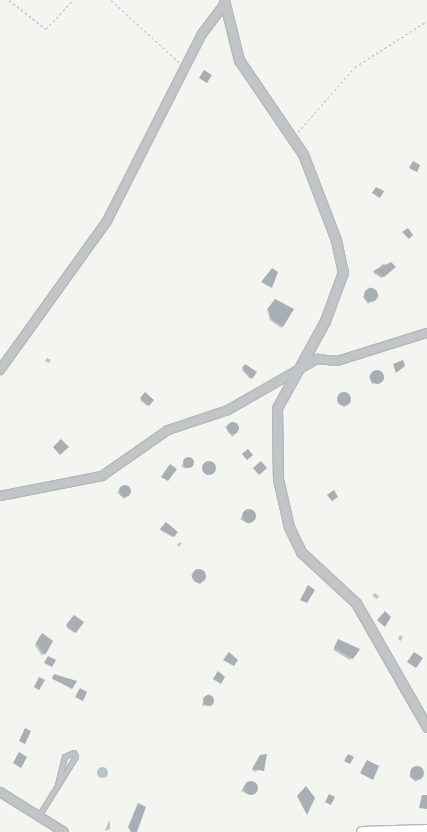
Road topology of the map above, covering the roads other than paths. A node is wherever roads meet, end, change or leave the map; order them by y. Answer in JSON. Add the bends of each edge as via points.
{"nodes":[{"id":1,"x":224,"y":2,"type":"edge"},
{"id":2,"x":427,"y":333,"type":"edge"},
{"id":3,"x":299,"y":368,"type":"junction"},
{"id":4,"x":0,"y":370,"type":"edge"},
{"id":5,"x":0,"y":496,"type":"edge"},
{"id":6,"x":427,"y":727,"type":"edge"},
{"id":7,"x":58,"y":785,"type":"junction"},
{"id":8,"x":0,"y":792,"type":"edge"},
{"id":9,"x":40,"y":815,"type":"junction"},
{"id":10,"x":427,"y":830,"type":"edge"},
{"id":11,"x":64,"y":832,"type":"edge"},
{"id":12,"x":362,"y":832,"type":"edge"}],
"edges":[{"from":1,"to":3,"type":"street","via":[[239,60],[303,154],[324,205],[343,272],[325,321]]},
{"from":1,"to":4,"type":"street","via":[[202,34],[106,220]]},
{"from":2,"to":3,"type":"street"},
{"from":3,"to":5,"type":"street","via":[[228,410],[168,430],[102,476]]},
{"from":3,"to":6,"type":"street","via":[[277,408],[278,479],[288,527],[301,552],[356,603]]},
{"from":7,"to":7,"type":"lane","via":[[76,756],[74,753],[65,757]]},
{"from":7,"to":9,"type":"lane"},
{"from":8,"to":9,"type":"street"},
{"from":9,"to":11,"type":"street"},
{"from":10,"to":12,"type":"main road"}]}
